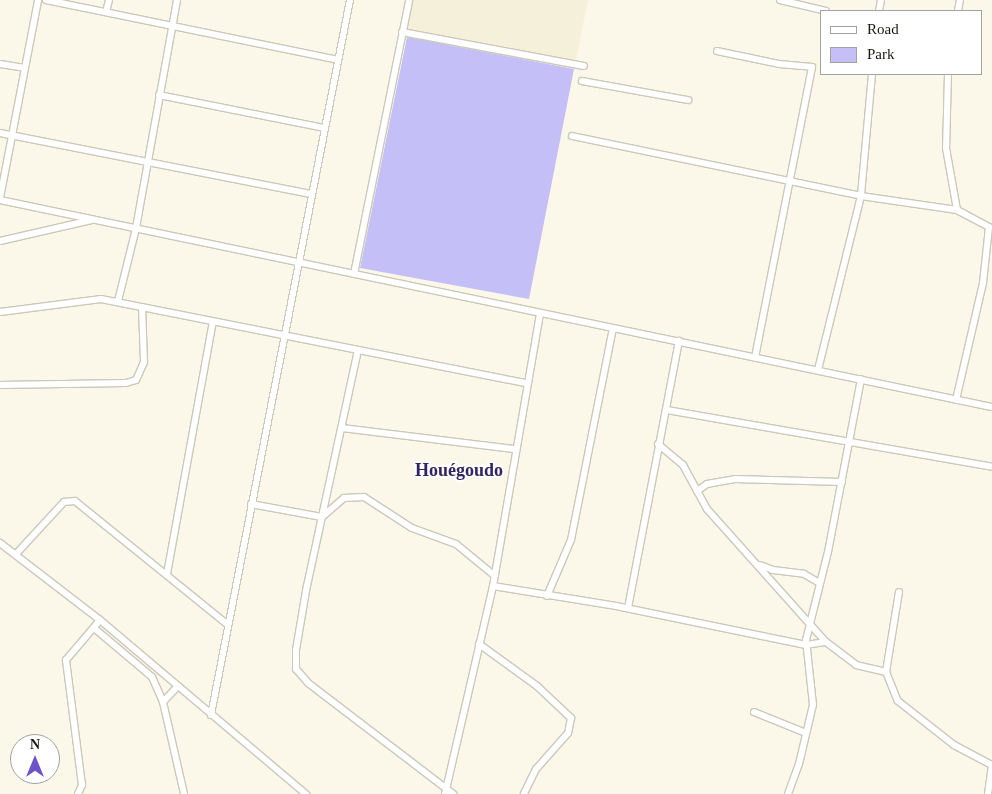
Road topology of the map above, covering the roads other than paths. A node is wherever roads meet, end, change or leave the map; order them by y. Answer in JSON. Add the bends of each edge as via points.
{"nodes":[{"id":1,"x":38,"y":0,"type":"edge"},
{"id":2,"x":46,"y":0,"type":"edge"},
{"id":3,"x":109,"y":0,"type":"edge"},
{"id":4,"x":177,"y":0,"type":"edge"},
{"id":5,"x":350,"y":0,"type":"edge"},
{"id":6,"x":409,"y":0,"type":"edge"},
{"id":7,"x":780,"y":0,"type":"edge"},
{"id":8,"x":822,"y":10,"type":"edge"},
{"id":9,"x":106,"y":12,"type":"junction"},
{"id":10,"x":171,"y":26,"type":"junction"},
{"id":11,"x":402,"y":32,"type":"junction"},
{"id":12,"x":717,"y":51,"type":"dead end"},
{"id":13,"x":338,"y":60,"type":"junction"},
{"id":14,"x":0,"y":64,"type":"edge"},
{"id":15,"x":584,"y":66,"type":"dead end"},
{"id":16,"x":25,"y":68,"type":"junction"},
{"id":17,"x":872,"y":75,"type":"edge"},
{"id":18,"x":948,"y":75,"type":"edge"},
{"id":19,"x":582,"y":81,"type":"dead end"},
{"id":20,"x":159,"y":95,"type":"junction"},
{"id":21,"x":688,"y":100,"type":"dead end"},
{"id":22,"x":324,"y":128,"type":"junction"},
{"id":23,"x":0,"y":133,"type":"edge"},
{"id":24,"x":13,"y":136,"type":"junction"},
{"id":25,"x":572,"y":136,"type":"dead end"},
{"id":26,"x":148,"y":161,"type":"junction"},
{"id":27,"x":790,"y":181,"type":"junction"},
{"id":28,"x":312,"y":194,"type":"junction"},
{"id":29,"x":861,"y":196,"type":"junction"},
{"id":30,"x":0,"y":199,"type":"edge"},
{"id":31,"x":957,"y":210,"type":"junction"},
{"id":32,"x":95,"y":220,"type":"junction"},
{"id":33,"x":136,"y":228,"type":"junction"},
{"id":34,"x":0,"y":241,"type":"edge"},
{"id":35,"x":298,"y":262,"type":"junction"},
{"id":36,"x":354,"y":274,"type":"junction"},
{"id":37,"x":118,"y":301,"type":"junction"},
{"id":38,"x":142,"y":307,"type":"junction"},
{"id":39,"x":0,"y":312,"type":"edge"},
{"id":40,"x":540,"y":313,"type":"junction"},
{"id":41,"x":213,"y":322,"type":"junction"},
{"id":42,"x":613,"y":328,"type":"junction"},
{"id":43,"x":284,"y":336,"type":"junction"},
{"id":44,"x":679,"y":341,"type":"junction"},
{"id":45,"x":358,"y":350,"type":"junction"},
{"id":46,"x":755,"y":357,"type":"junction"},
{"id":47,"x":818,"y":370,"type":"junction"},
{"id":48,"x":861,"y":379,"type":"junction"},
{"id":49,"x":527,"y":384,"type":"junction"},
{"id":50,"x":0,"y":385,"type":"edge"},
{"id":51,"x":956,"y":400,"type":"junction"},
{"id":52,"x":992,"y":407,"type":"edge"},
{"id":53,"x":667,"y":410,"type":"junction"},
{"id":54,"x":342,"y":428,"type":"junction"},
{"id":55,"x":850,"y":442,"type":"junction"},
{"id":56,"x":658,"y":444,"type":"junction"},
{"id":57,"x":514,"y":449,"type":"junction"},
{"id":58,"x":992,"y":467,"type":"edge"},
{"id":59,"x":842,"y":482,"type":"junction"},
{"id":60,"x":697,"y":491,"type":"junction"},
{"id":61,"x":251,"y":504,"type":"junction"},
{"id":62,"x":322,"y":517,"type":"junction"},
{"id":63,"x":0,"y":543,"type":"edge"},
{"id":64,"x":16,"y":554,"type":"junction"},
{"id":65,"x":758,"y":564,"type":"junction"},
{"id":66,"x":168,"y":574,"type":"junction"},
{"id":67,"x":495,"y":576,"type":"junction"},
{"id":68,"x":818,"y":582,"type":"junction"},
{"id":69,"x":493,"y":586,"type":"junction"},
{"id":70,"x":899,"y":592,"type":"dead end"},
{"id":71,"x":547,"y":596,"type":"junction"},
{"id":72,"x":628,"y":608,"type":"junction"},
{"id":73,"x":100,"y":620,"type":"junction"},
{"id":74,"x":228,"y":625,"type":"junction"},
{"id":75,"x":811,"y":627,"type":"junction"},
{"id":76,"x":94,"y":628,"type":"junction"},
{"id":77,"x":826,"y":642,"type":"junction"},
{"id":78,"x":479,"y":644,"type":"junction"},
{"id":79,"x":806,"y":645,"type":"junction"},
{"id":80,"x":886,"y":672,"type":"junction"},
{"id":81,"x":178,"y":686,"type":"junction"},
{"id":82,"x":164,"y":702,"type":"junction"},
{"id":83,"x":754,"y":712,"type":"dead end"},
{"id":84,"x":211,"y":715,"type":"junction"},
{"id":85,"x":806,"y":733,"type":"junction"},
{"id":86,"x":992,"y":766,"type":"edge"},
{"id":87,"x":991,"y":776,"type":"edge"},
{"id":88,"x":445,"y":791,"type":"edge"},
{"id":89,"x":791,"y":793,"type":"edge"},
{"id":90,"x":78,"y":794,"type":"edge"},
{"id":91,"x":184,"y":794,"type":"edge"},
{"id":92,"x":306,"y":794,"type":"edge"},
{"id":93,"x":453,"y":794,"type":"edge"},
{"id":94,"x":524,"y":794,"type":"edge"},
{"id":95,"x":988,"y":794,"type":"edge"}],
"edges":[{"from":1,"to":16,"type":"street"},
{"from":2,"to":9,"type":"street"},
{"from":3,"to":9,"type":"street"},
{"from":4,"to":10,"type":"street"},
{"from":5,"to":13,"type":"street"},
{"from":6,"to":11,"type":"street"},
{"from":7,"to":8,"type":"street"},
{"from":9,"to":10,"type":"street"},
{"from":10,"to":13,"type":"street"},
{"from":10,"to":20,"type":"street"},
{"from":11,"to":15,"type":"street"},
{"from":11,"to":36,"type":"street"},
{"from":12,"to":27,"type":"street","via":[[779,64],[812,67]]},
{"from":13,"to":22,"type":"street"},
{"from":14,"to":16,"type":"street"},
{"from":16,"to":24,"type":"street"},
{"from":17,"to":29,"type":"street"},
{"from":18,"to":31,"type":"street","via":[[946,148]]},
{"from":19,"to":21,"type":"street"},
{"from":20,"to":22,"type":"street"},
{"from":20,"to":26,"type":"street"},
{"from":22,"to":28,"type":"street"},
{"from":23,"to":24,"type":"street"},
{"from":24,"to":26,"type":"street"},
{"from":24,"to":30,"type":"street"},
{"from":25,"to":27,"type":"street"},
{"from":26,"to":28,"type":"street"},
{"from":26,"to":33,"type":"street"},
{"from":27,"to":29,"type":"street"},
{"from":27,"to":46,"type":"street"},
{"from":28,"to":35,"type":"street"},
{"from":29,"to":31,"type":"street"},
{"from":29,"to":47,"type":"street"},
{"from":30,"to":32,"type":"street"},
{"from":31,"to":51,"type":"street","via":[[984,221],[990,229],[983,283]]},
{"from":32,"to":33,"type":"street"},
{"from":32,"to":34,"type":"street"},
{"from":33,"to":35,"type":"street"},
{"from":33,"to":37,"type":"street"},
{"from":35,"to":36,"type":"street"},
{"from":35,"to":43,"type":"street"},
{"from":36,"to":40,"type":"street"},
{"from":37,"to":38,"type":"street"},
{"from":37,"to":39,"type":"street","via":[[82,299]]},
{"from":38,"to":41,"type":"street"},
{"from":38,"to":50,"type":"street","via":[[144,362],[136,380],[126,383]]},
{"from":40,"to":42,"type":"street"},
{"from":40,"to":49,"type":"street"},
{"from":41,"to":43,"type":"street"},
{"from":41,"to":66,"type":"street"},
{"from":42,"to":44,"type":"street"},
{"from":42,"to":71,"type":"street","via":[[571,540]]},
{"from":43,"to":45,"type":"street"},
{"from":43,"to":61,"type":"street"},
{"from":44,"to":46,"type":"street"},
{"from":44,"to":53,"type":"street"},
{"from":45,"to":49,"type":"street"},
{"from":45,"to":54,"type":"street"},
{"from":46,"to":47,"type":"street"},
{"from":47,"to":48,"type":"street"},
{"from":48,"to":51,"type":"street"},
{"from":48,"to":55,"type":"street"},
{"from":49,"to":57,"type":"street"},
{"from":51,"to":52,"type":"street"},
{"from":53,"to":55,"type":"street"},
{"from":53,"to":56,"type":"street"},
{"from":54,"to":57,"type":"street"},
{"from":54,"to":62,"type":"street"},
{"from":55,"to":58,"type":"street"},
{"from":55,"to":59,"type":"street"},
{"from":56,"to":60,"type":"street","via":[[684,464]]},
{"from":56,"to":72,"type":"street"},
{"from":57,"to":67,"type":"street"},
{"from":59,"to":60,"type":"street","via":[[735,479],[707,484]]},
{"from":59,"to":68,"type":"street"},
{"from":60,"to":65,"type":"street","via":[[707,509]]},
{"from":61,"to":62,"type":"street"},
{"from":61,"to":74,"type":"street"},
{"from":62,"to":67,"type":"street","via":[[344,498],[364,497],[412,528],[456,544]]},
{"from":62,"to":88,"type":"street","via":[[296,650],[299,674]]},
{"from":63,"to":64,"type":"street"},
{"from":64,"to":66,"type":"street","via":[[64,502],[70,500],[81,504]]},
{"from":64,"to":73,"type":"street"},
{"from":65,"to":68,"type":"street","via":[[773,570],[804,574]]},
{"from":65,"to":75,"type":"street"},
{"from":66,"to":74,"type":"street"},
{"from":67,"to":69,"type":"street"},
{"from":68,"to":75,"type":"street"},
{"from":69,"to":71,"type":"street"},
{"from":69,"to":78,"type":"street"},
{"from":70,"to":80,"type":"street"},
{"from":71,"to":72,"type":"street"},
{"from":72,"to":79,"type":"street"},
{"from":73,"to":76,"type":"street"},
{"from":73,"to":81,"type":"street"},
{"from":74,"to":84,"type":"street"},
{"from":75,"to":77,"type":"street"},
{"from":75,"to":79,"type":"street"},
{"from":76,"to":82,"type":"street","via":[[146,669]]},
{"from":76,"to":90,"type":"street","via":[[66,660],[82,785]]},
{"from":77,"to":79,"type":"street"},
{"from":77,"to":80,"type":"street","via":[[856,665]]},
{"from":78,"to":88,"type":"street"},
{"from":78,"to":94,"type":"street","via":[[537,686],[570,718],[568,733],[536,769]]},
{"from":79,"to":85,"type":"street","via":[[813,705]]},
{"from":80,"to":86,"type":"street","via":[[898,701],[954,745]]},
{"from":81,"to":82,"type":"street"},
{"from":81,"to":84,"type":"street"},
{"from":82,"to":91,"type":"street"},
{"from":83,"to":85,"type":"street"},
{"from":84,"to":92,"type":"street"},
{"from":85,"to":89,"type":"street"},
{"from":86,"to":87,"type":"street"},
{"from":87,"to":95,"type":"street"},
{"from":88,"to":93,"type":"street"}]}
